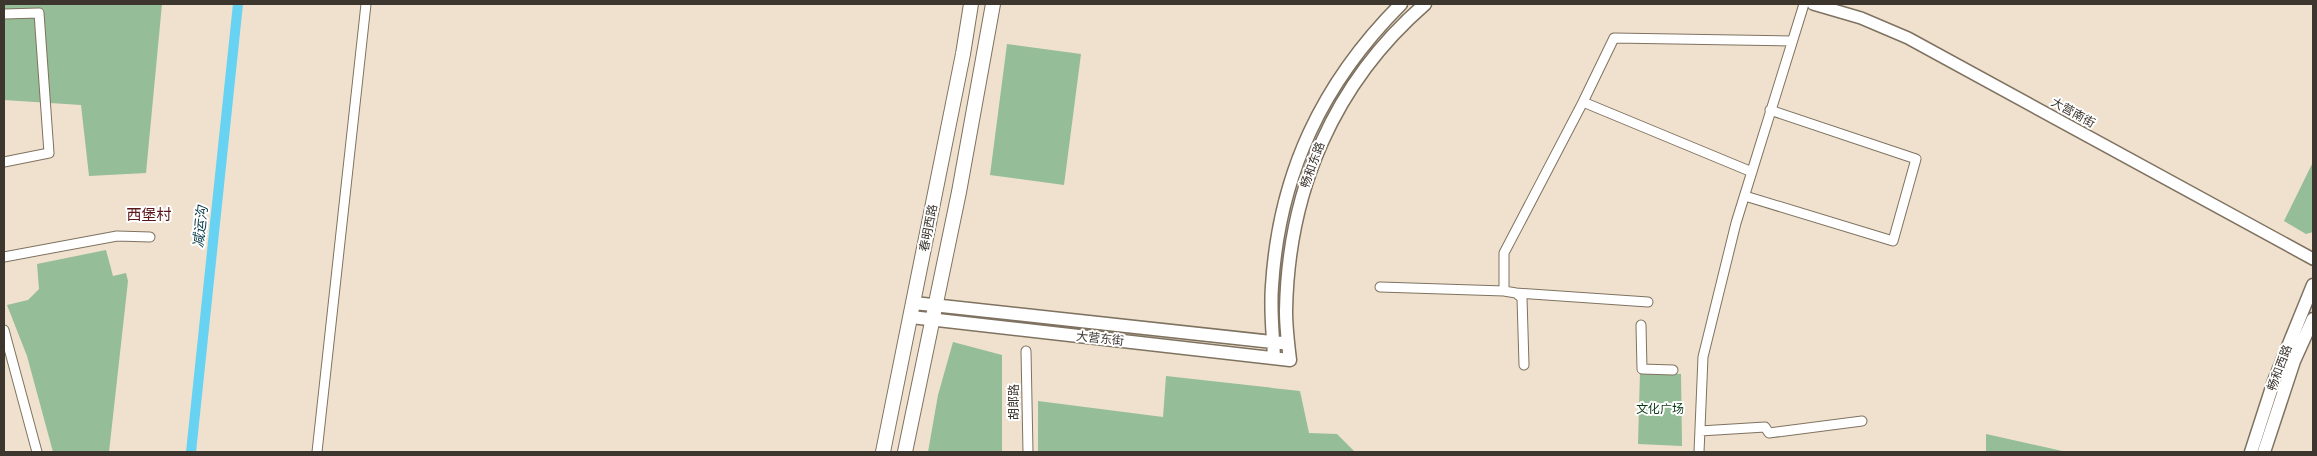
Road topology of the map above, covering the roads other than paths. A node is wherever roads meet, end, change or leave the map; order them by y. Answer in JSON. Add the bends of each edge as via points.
{"nodes":[{"id":1,"x":366,"y":4,"type":"edge"},
{"id":2,"x":971,"y":4,"type":"edge"},
{"id":3,"x":993,"y":4,"type":"edge"},
{"id":4,"x":1401,"y":4,"type":"edge"},
{"id":5,"x":1425,"y":4,"type":"edge"},
{"id":6,"x":1804,"y":4,"type":"edge"},
{"id":7,"x":1813,"y":4,"type":"edge"},
{"id":8,"x":4,"y":14,"type":"edge"},
{"id":9,"x":1791,"y":41,"type":"junction"},
{"id":10,"x":1583,"y":102,"type":"junction"},
{"id":11,"x":1770,"y":110,"type":"junction"},
{"id":12,"x":4,"y":162,"type":"edge"},
{"id":13,"x":1752,"y":172,"type":"junction"},
{"id":14,"x":1744,"y":196,"type":"junction"},
{"id":15,"x":150,"y":238,"type":"dead end"},
{"id":16,"x":4,"y":257,"type":"edge"},
{"id":17,"x":2313,"y":259,"type":"edge"},
{"id":18,"x":2313,"y":285,"type":"edge"},
{"id":19,"x":1380,"y":287,"type":"dead end"},
{"id":20,"x":1504,"y":291,"type":"junction"},
{"id":21,"x":1516,"y":293,"type":"junction"},
{"id":22,"x":1648,"y":302,"type":"dead end"},
{"id":23,"x":914,"y":303,"type":"junction"},
{"id":24,"x":934,"y":312,"type":"junction"},
{"id":25,"x":911,"y":317,"type":"junction"},
{"id":26,"x":2313,"y":318,"type":"edge"},
{"id":27,"x":1641,"y":325,"type":"dead end"},
{"id":28,"x":4,"y":330,"type":"edge"},
{"id":29,"x":1273,"y":342,"type":"junction"},
{"id":30,"x":1288,"y":344,"type":"junction"},
{"id":31,"x":1026,"y":351,"type":"dead end"},
{"id":32,"x":1274,"y":358,"type":"junction"},
{"id":33,"x":1290,"y":360,"type":"joint"},
{"id":34,"x":1524,"y":365,"type":"dead end"},
{"id":35,"x":1673,"y":370,"type":"dead end"},
{"id":36,"x":1862,"y":421,"type":"dead end"},
{"id":37,"x":1700,"y":431,"type":"junction"},
{"id":38,"x":37,"y":452,"type":"edge"},
{"id":39,"x":316,"y":452,"type":"edge"},
{"id":40,"x":883,"y":452,"type":"edge"},
{"id":41,"x":905,"y":452,"type":"edge"},
{"id":42,"x":1028,"y":452,"type":"edge"},
{"id":43,"x":1699,"y":452,"type":"edge"},
{"id":44,"x":2251,"y":452,"type":"edge"},
{"id":45,"x":2264,"y":452,"type":"edge"}],
"edges":[{"from":1,"to":39,"type":"street"},
{"from":2,"to":23,"type":"main road","name":"春明西路"},
{"from":3,"to":24,"type":"main road","name":"春明西路"},
{"from":4,"to":29,"type":"main road","name":"畅和东路","via":[[1372,33],[1339,80],[1314,123],[1296,167],[1282,209],[1275,254]]},
{"from":5,"to":30,"type":"main road","name":"畅和东路","via":[[1401,25],[1363,71],[1322,140],[1305,183],[1295,231],[1286,311]]},
{"from":6,"to":9,"type":"street"},
{"from":7,"to":17,"type":"street","name":"大营南街","via":[[1861,18],[1908,38]]},
{"from":8,"to":12,"type":"street","via":[[39,13],[49,131],[49,153]]},
{"from":9,"to":10,"type":"street","via":[[1614,38]]},
{"from":9,"to":11,"type":"street"},
{"from":10,"to":13,"type":"street"},
{"from":10,"to":20,"type":"street","via":[[1504,253]]},
{"from":11,"to":13,"type":"street"},
{"from":11,"to":14,"type":"street","via":[[1916,159],[1893,241]]},
{"from":13,"to":14,"type":"street"},
{"from":14,"to":37,"type":"street","via":[[1703,357]]},
{"from":15,"to":16,"type":"street","via":[[117,236]]},
{"from":18,"to":44,"type":"main road","name":"畅和西路","via":[[2274,381]]},
{"from":19,"to":20,"type":"street"},
{"from":20,"to":21,"type":"street"},
{"from":21,"to":22,"type":"street"},
{"from":21,"to":34,"type":"street","via":[[1522,298]]},
{"from":23,"to":24,"type":"main road","name":"大营东街"},
{"from":23,"to":25,"type":"main road","name":"春明西路"},
{"from":24,"to":25,"type":"main road","name":"大营东街"},
{"from":24,"to":29,"type":"main road","name":"大营东街"},
{"from":24,"to":32,"type":"main road","name":"大营东街"},
{"from":24,"to":41,"type":"main road","name":"春明西路"},
{"from":25,"to":40,"type":"main road","name":"春明西路"},
{"from":26,"to":45,"type":"main road","name":"畅和西路","via":[[2294,360]]},
{"from":27,"to":35,"type":"street","via":[[1642,369]]},
{"from":28,"to":38,"type":"street"},
{"from":29,"to":30,"type":"main road","name":"大营东街"},
{"from":29,"to":32,"type":"main road","name":"畅和东路"},
{"from":30,"to":33,"type":"main road","name":"畅和东路"},
{"from":31,"to":42,"type":"street","name":"胡郎路"},
{"from":32,"to":33,"type":"main road","name":"大营东街"},
{"from":36,"to":37,"type":"street","via":[[1769,433],[1765,427]]},
{"from":37,"to":43,"type":"street"}]}
